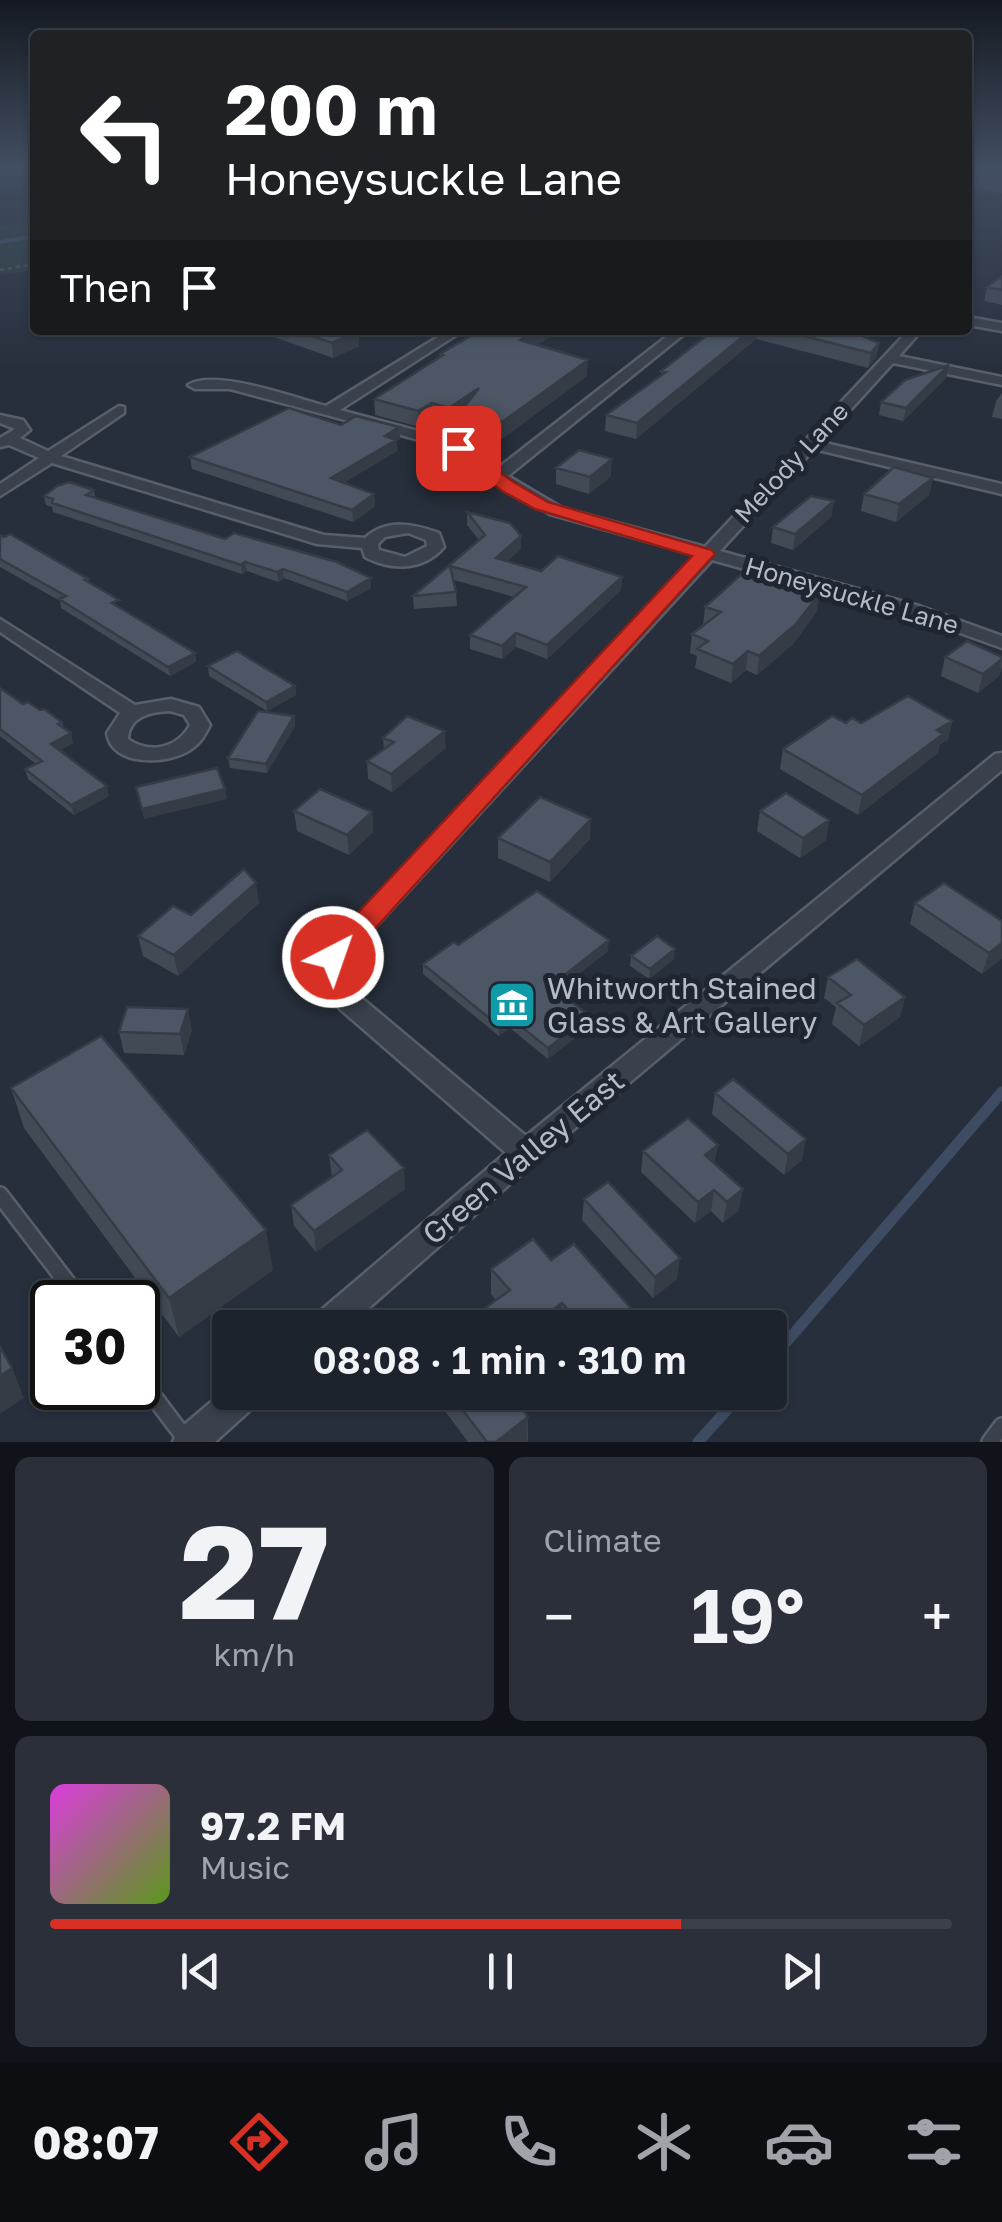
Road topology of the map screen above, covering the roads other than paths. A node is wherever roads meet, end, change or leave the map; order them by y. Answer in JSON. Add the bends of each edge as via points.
{"nodes":[{"id":1,"x":972,"y":321,"type":"edge"},
{"id":2,"x":1002,"y":327,"type":"edge"},
{"id":3,"x":450,"y":335,"type":"edge"},
{"id":4,"x":677,"y":335,"type":"edge"},
{"id":5,"x":911,"y":335,"type":"edge"},
{"id":6,"x":889,"y":358,"type":"junction"},
{"id":7,"x":1002,"y":381,"type":"edge"},
{"id":8,"x":195,"y":385,"type":"dead end"},
{"id":9,"x":119,"y":410,"type":"dead end"},
{"id":10,"x":329,"y":411,"type":"junction"},
{"id":11,"x":0,"y":419,"type":"edge"},
{"id":12,"x":6,"y":442,"type":"edge"},
{"id":13,"x":808,"y":444,"type":"junction"},
{"id":14,"x":49,"y":457,"type":"junction"},
{"id":15,"x":496,"y":477,"type":"junction"},
{"id":16,"x":1002,"y":489,"type":"edge"},
{"id":17,"x":0,"y":491,"type":"edge"},
{"id":18,"x":369,"y":543,"type":"dead end"},
{"id":19,"x":705,"y":554,"type":"junction"},
{"id":20,"x":0,"y":624,"type":"edge"},
{"id":21,"x":1002,"y":642,"type":"edge"},
{"id":22,"x":133,"y":713,"type":"dead end"},
{"id":23,"x":1002,"y":759,"type":"edge"},
{"id":24,"x":526,"y":1153,"type":"junction"},
{"id":25,"x":0,"y":1195,"type":"edge"},
{"id":26,"x":65,"y":1280,"type":"edge"},
{"id":27,"x":344,"y":1310,"type":"edge"},
{"id":28,"x":160,"y":1404,"type":"edge"},
{"id":29,"x":227,"y":1410,"type":"edge"},
{"id":30,"x":1002,"y":1426,"type":"edge"},
{"id":31,"x":189,"y":1442,"type":"edge"},
{"id":32,"x":990,"y":1442,"type":"edge"}],
"edges":[{"from":1,"to":2,"type":"street"},
{"from":3,"to":10,"type":"street"},
{"from":4,"to":15,"type":"street"},
{"from":5,"to":6,"type":"street","name":"Melody Lane"},
{"from":6,"to":7,"type":"street"},
{"from":6,"to":13,"type":"street","name":"Melody Lane"},
{"from":8,"to":10,"type":"street","name":"Honeysuckle Lane","via":[[230,385]]},
{"from":9,"to":14,"type":"street"},
{"from":10,"to":15,"type":"street","name":"Honeysuckle Lane","via":[[451,445]]},
{"from":11,"to":12,"type":"street","via":[[22,426]]},
{"from":12,"to":14,"type":"street"},
{"from":13,"to":16,"type":"street"},
{"from":13,"to":19,"type":"street","name":"Melody Lane"},
{"from":14,"to":17,"type":"street"},
{"from":14,"to":18,"type":"street","via":[[323,540]]},
{"from":15,"to":19,"type":"street","name":"Honeysuckle Lane","via":[[556,511]]},
{"from":19,"to":21,"type":"street","name":"Honeysuckle Lane","via":[[913,610]]},
{"from":19,"to":24,"type":"street","name":"Melody Lane","via":[[346,940],[326,974],[349,1002]]},
{"from":20,"to":22,"type":"street"},
{"from":23,"to":24,"type":"street","name":"Green Valley East"},
{"from":24,"to":27,"type":"street","name":"Green Valley East"},
{"from":25,"to":26,"type":"lane"},
{"from":28,"to":31,"type":"lane"},
{"from":29,"to":31,"type":"street"},
{"from":30,"to":32,"type":"lane"}]}
